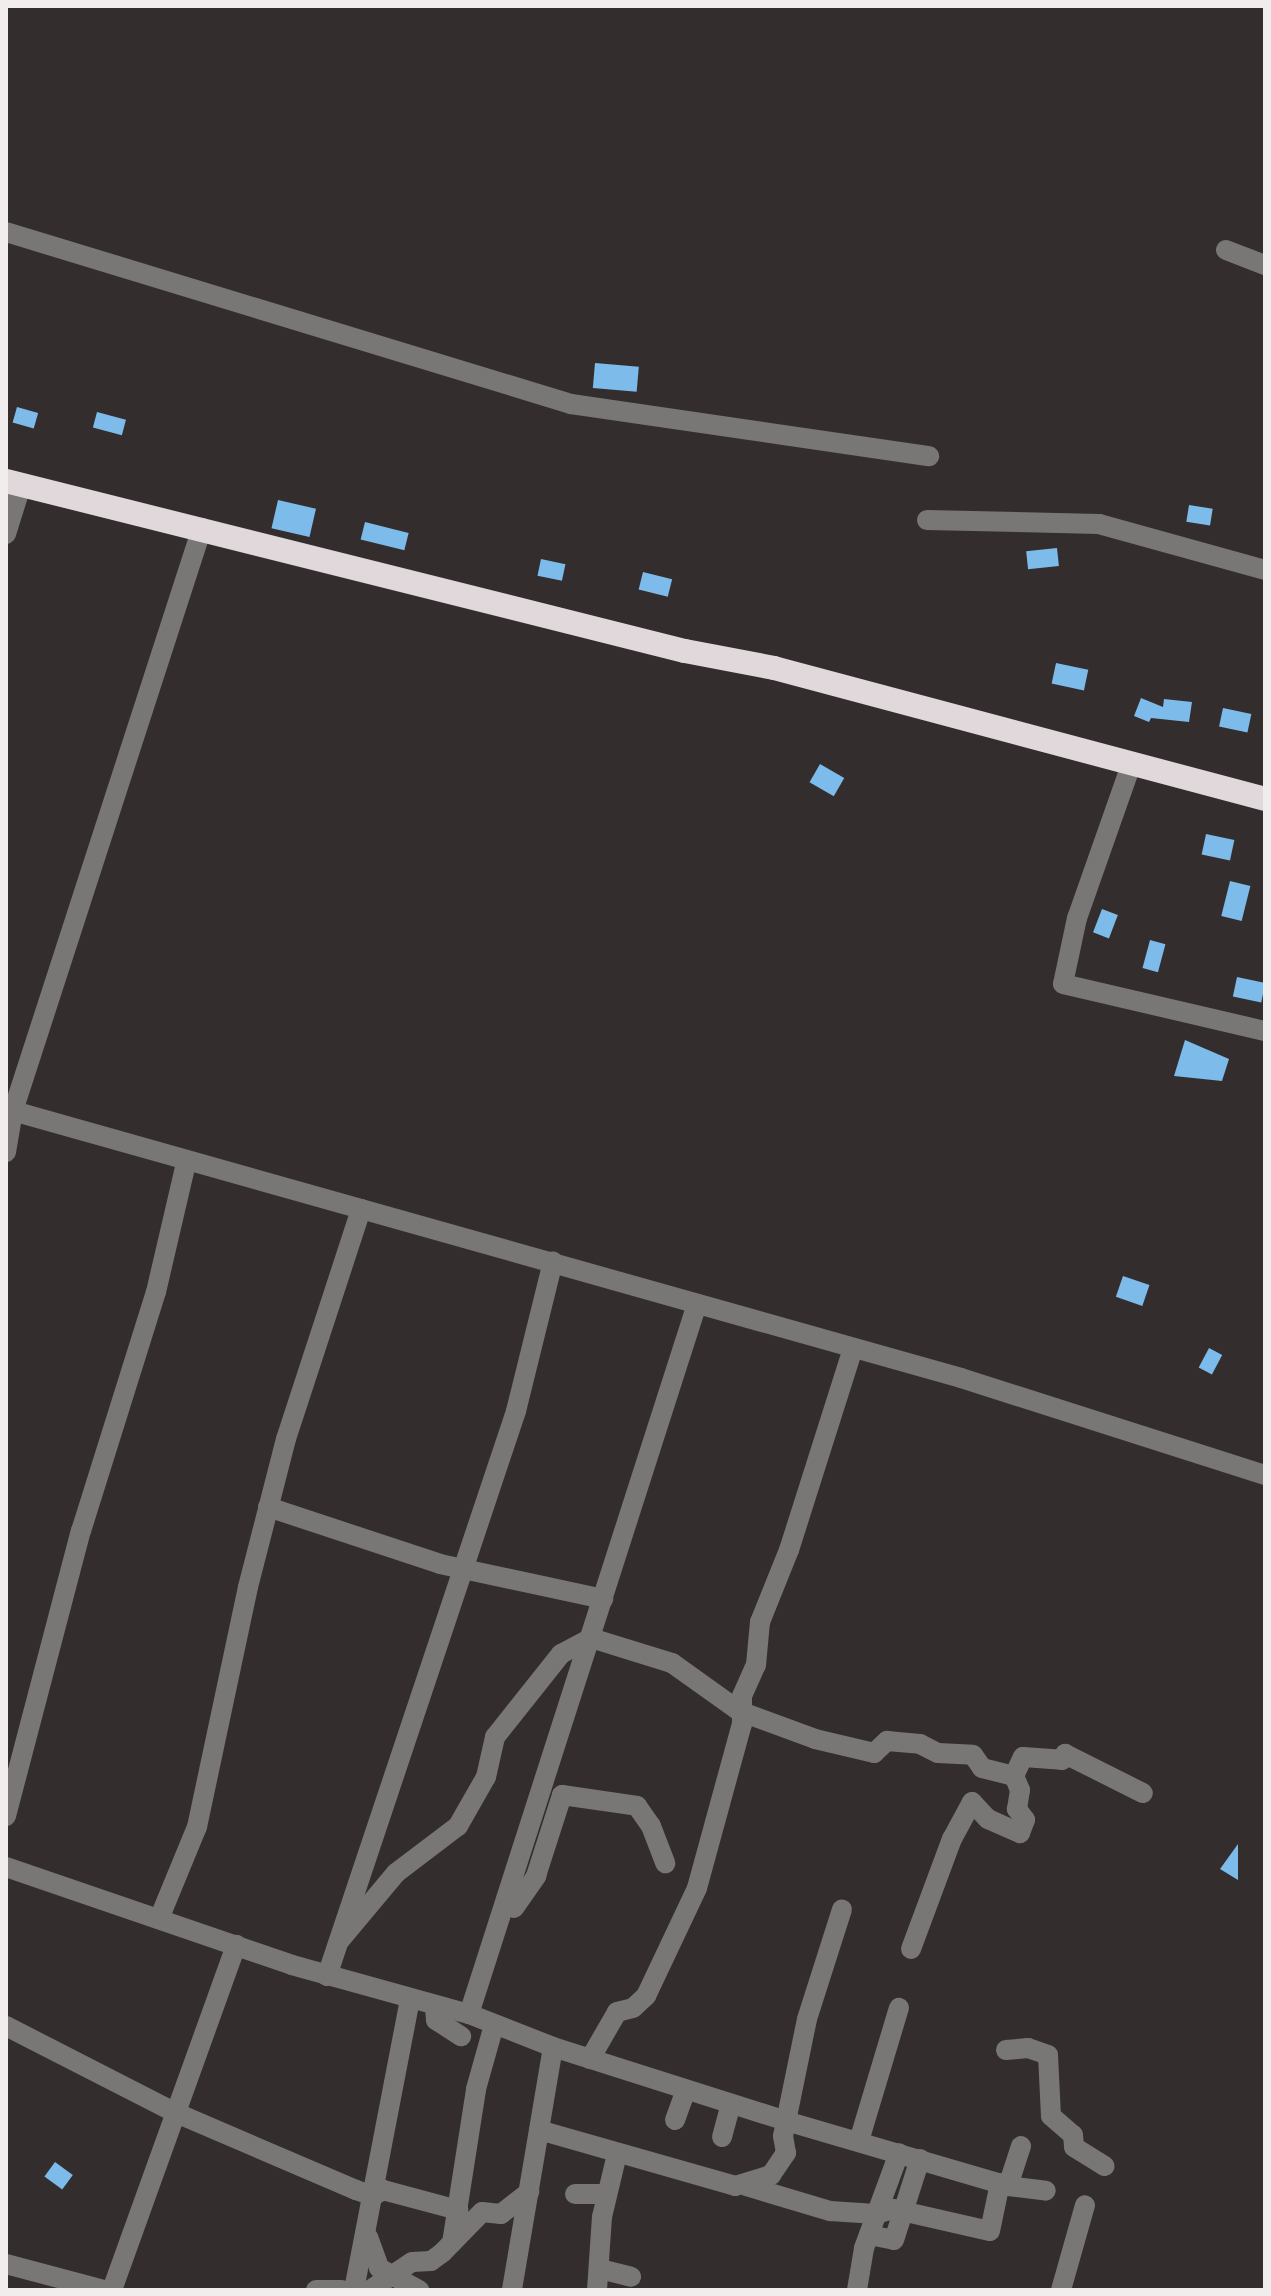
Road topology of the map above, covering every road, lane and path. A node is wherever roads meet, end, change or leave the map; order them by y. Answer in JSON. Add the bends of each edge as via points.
{"nodes":[{"id":1,"x":6,"y":232,"type":"edge"},
{"id":2,"x":1226,"y":250,"type":"dead end"},
{"id":3,"x":1265,"y":265,"type":"edge"},
{"id":4,"x":929,"y":456,"type":"dead end"},
{"id":5,"x":14,"y":484,"type":"edge"},
{"id":6,"x":927,"y":520,"type":"dead end"},
{"id":7,"x":202,"y":528,"type":"junction"},
{"id":8,"x":6,"y":534,"type":"edge"},
{"id":9,"x":1265,"y":570,"type":"edge"},
{"id":10,"x":1131,"y":765,"type":"junction"},
{"id":11,"x":1265,"y":799,"type":"edge"},
{"id":12,"x":1265,"y":1031,"type":"edge"},
{"id":13,"x":10,"y":1110,"type":"edge"},
{"id":14,"x":6,"y":1152,"type":"edge"},
{"id":15,"x":186,"y":1163,"type":"junction"},
{"id":16,"x":361,"y":1209,"type":"junction"},
{"id":17,"x":553,"y":1261,"type":"junction"},
{"id":18,"x":697,"y":1304,"type":"junction"},
{"id":19,"x":853,"y":1348,"type":"junction"},
{"id":20,"x":1265,"y":1475,"type":"edge"},
{"id":21,"x":268,"y":1507,"type":"junction"},
{"id":22,"x":466,"y":1569,"type":"junction"},
{"id":23,"x":603,"y":1599,"type":"junction"},
{"id":24,"x":591,"y":1638,"type":"junction"},
{"id":25,"x":739,"y":1711,"type":"junction"},
{"id":26,"x":1014,"y":1776,"type":"junction"},
{"id":27,"x":1143,"y":1793,"type":"dead end"},
{"id":28,"x":6,"y":1816,"type":"edge"},
{"id":29,"x":665,"y":1863,"type":"dead end"},
{"id":30,"x":6,"y":1867,"type":"edge"},
{"id":31,"x":842,"y":1909,"type":"dead end"},
{"id":32,"x":159,"y":1919,"type":"junction"},
{"id":33,"x":340,"y":1940,"type":"junction"},
{"id":34,"x":236,"y":1945,"type":"junction"},
{"id":35,"x":911,"y":1949,"type":"dead end"},
{"id":36,"x":327,"y":1976,"type":"junction"},
{"id":37,"x":477,"y":1991,"type":"junction"},
{"id":38,"x":410,"y":1999,"type":"junction"},
{"id":39,"x":435,"y":2006,"type":"junction"},
{"id":40,"x":899,"y":2008,"type":"dead end"},
{"id":41,"x":469,"y":2014,"type":"junction"},
{"id":42,"x":494,"y":2025,"type":"junction"},
{"id":43,"x":6,"y":2026,"type":"edge"},
{"id":44,"x":461,"y":2036,"type":"dead end"},
{"id":45,"x":553,"y":2047,"type":"junction"},
{"id":46,"x":1006,"y":2050,"type":"dead end"},
{"id":47,"x":590,"y":2059,"type":"junction"},
{"id":48,"x":686,"y":2090,"type":"junction"},
{"id":49,"x":731,"y":2104,"type":"junction"},
{"id":50,"x":174,"y":2112,"type":"junction"},
{"id":51,"x":675,"y":2120,"type":"dead end"},
{"id":52,"x":786,"y":2121,"type":"junction"},
{"id":53,"x":539,"y":2130,"type":"junction"},
{"id":54,"x":722,"y":2137,"type":"dead end"},
{"id":55,"x":859,"y":2141,"type":"junction"},
{"id":56,"x":1021,"y":2146,"type":"dead end"},
{"id":57,"x":899,"y":2153,"type":"junction"},
{"id":58,"x":617,"y":2154,"type":"junction"},
{"id":59,"x":920,"y":2159,"type":"junction"},
{"id":60,"x":1105,"y":2166,"type":"dead end"},
{"id":61,"x":1004,"y":2184,"type":"junction"},
{"id":62,"x":746,"y":2186,"type":"junction"},
{"id":63,"x":1046,"y":2191,"type":"dead end"},
{"id":64,"x":529,"y":2192,"type":"junction"},
{"id":65,"x":575,"y":2194,"type":"dead end"},
{"id":66,"x":606,"y":2194,"type":"junction"},
{"id":67,"x":373,"y":2196,"type":"junction"},
{"id":68,"x":1085,"y":2205,"type":"dead end"},
{"id":69,"x":458,"y":2210,"type":"junction"},
{"id":70,"x":903,"y":2212,"type":"junction"},
{"id":71,"x":876,"y":2214,"type":"junction"},
{"id":72,"x":367,"y":2233,"type":"junction"},
{"id":73,"x":869,"y":2235,"type":"junction"},
{"id":74,"x":452,"y":2243,"type":"junction"},
{"id":75,"x":6,"y":2264,"type":"edge"},
{"id":76,"x":604,"y":2268,"type":"edge"},
{"id":77,"x":386,"y":2276,"type":"junction"},
{"id":78,"x":631,"y":2277,"type":"dead end"},
{"id":79,"x":104,"y":2290,"type":"edge"},
{"id":80,"x":112,"y":2290,"type":"edge"},
{"id":81,"x":316,"y":2290,"type":"edge"},
{"id":82,"x":342,"y":2290,"type":"edge"},
{"id":83,"x":354,"y":2290,"type":"edge"},
{"id":84,"x":370,"y":2290,"type":"edge"},
{"id":85,"x":419,"y":2290,"type":"edge"},
{"id":86,"x":512,"y":2290,"type":"edge"},
{"id":87,"x":857,"y":2290,"type":"edge"},
{"id":88,"x":1061,"y":2290,"type":"edge"}],
"edges":[{"from":1,"to":4,"type":"street","via":[[571,404]]},
{"from":2,"to":3,"type":"street"},
{"from":5,"to":7,"type":"highway"},
{"from":5,"to":8,"type":"street"},
{"from":6,"to":9,"type":"street","via":[[1099,524]]},
{"from":7,"to":10,"type":"highway","via":[[872,693]]},
{"from":7,"to":13,"type":"street"},
{"from":10,"to":11,"type":"highway"},
{"from":10,"to":12,"type":"street","via":[[1077,918],[1063,984]]},
{"from":13,"to":14,"type":"street"},
{"from":13,"to":15,"type":"street"},
{"from":15,"to":16,"type":"street"},
{"from":15,"to":28,"type":"street","via":[[156,1292],[81,1531]]},
{"from":16,"to":17,"type":"street"},
{"from":16,"to":21,"type":"street"},
{"from":17,"to":18,"type":"street"},
{"from":17,"to":22,"type":"street","via":[[516,1411]]},
{"from":18,"to":19,"type":"street"},
{"from":18,"to":23,"type":"street"},
{"from":19,"to":20,"type":"street"},
{"from":19,"to":25,"type":"street","via":[[789,1550],[760,1622],[756,1665]]},
{"from":21,"to":22,"type":"street"},
{"from":21,"to":32,"type":"street","via":[[197,1827]]},
{"from":22,"to":23,"type":"street"},
{"from":22,"to":33,"type":"street"},
{"from":23,"to":24,"type":"street"},
{"from":24,"to":25,"type":"street","via":[[672,1663]]},
{"from":24,"to":33,"type":"street","via":[[561,1654],[495,1737],[486,1777],[458,1826],[396,1873]]},
{"from":24,"to":37,"type":"street"},
{"from":25,"to":26,"type":"street","via":[[874,1753],[887,1741],[973,1755],[982,1768]]},
{"from":25,"to":47,"type":"street","via":[[742,1724],[723,1799],[683,1925],[646,1996],[633,2008],[617,2012]]},
{"from":26,"to":27,"type":"street","via":[[1023,1757],[1062,1760],[1065,1754]]},
{"from":26,"to":35,"type":"street","via":[[1020,1790],[1017,1809],[1025,1820],[1020,1833],[988,1819],[972,1802],[952,1839]]},
{"from":29,"to":37,"type":"street","via":[[637,1806],[562,1795],[536,1876],[509,1917],[490,1978]]},
{"from":30,"to":32,"type":"street"},
{"from":31,"to":52,"type":"street","via":[[807,2019]]},
{"from":32,"to":34,"type":"street"},
{"from":33,"to":36,"type":"street"},
{"from":34,"to":36,"type":"street"},
{"from":34,"to":50,"type":"street"},
{"from":36,"to":38,"type":"street"},
{"from":37,"to":41,"type":"street"},
{"from":38,"to":39,"type":"street"},
{"from":38,"to":67,"type":"street"},
{"from":39,"to":41,"type":"street"},
{"from":39,"to":44,"type":"street","via":[[436,2020]]},
{"from":40,"to":55,"type":"street"},
{"from":41,"to":42,"type":"street"},
{"from":42,"to":45,"type":"street"},
{"from":42,"to":69,"type":"street","via":[[493,2059]]},
{"from":43,"to":50,"type":"street"},
{"from":45,"to":47,"type":"street"},
{"from":45,"to":53,"type":"street"},
{"from":46,"to":60,"type":"street","via":[[1028,2048],[1048,2055],[1051,2116],[1073,2135],[1074,2147]]},
{"from":47,"to":48,"type":"street"},
{"from":48,"to":49,"type":"street"},
{"from":48,"to":51,"type":"street"},
{"from":49,"to":52,"type":"street"},
{"from":49,"to":54,"type":"street"},
{"from":50,"to":67,"type":"street"},
{"from":50,"to":80,"type":"street"},
{"from":52,"to":55,"type":"street"},
{"from":52,"to":62,"type":"street","via":[[781,2165]]},
{"from":53,"to":58,"type":"street"},
{"from":53,"to":64,"type":"street"},
{"from":55,"to":57,"type":"street"},
{"from":56,"to":61,"type":"street"},
{"from":57,"to":59,"type":"street"},
{"from":57,"to":71,"type":"street"},
{"from":58,"to":62,"type":"street"},
{"from":58,"to":66,"type":"street"},
{"from":59,"to":61,"type":"street"},
{"from":59,"to":70,"type":"street"},
{"from":61,"to":63,"type":"street"},
{"from":61,"to":70,"type":"street","via":[[990,2231]]},
{"from":62,"to":71,"type":"street","via":[[830,2211]]},
{"from":64,"to":74,"type":"street","via":[[501,2214],[482,2212]]},
{"from":64,"to":86,"type":"street"},
{"from":65,"to":66,"type":"street"},
{"from":66,"to":76,"type":"street"},
{"from":67,"to":69,"type":"street","via":[[383,2190]]},
{"from":67,"to":72,"type":"street"},
{"from":68,"to":88,"type":"street"},
{"from":69,"to":74,"type":"street"},
{"from":70,"to":71,"type":"street"},
{"from":70,"to":73,"type":"street","via":[[894,2240]]},
{"from":71,"to":73,"type":"street"},
{"from":72,"to":77,"type":"street"},
{"from":72,"to":83,"type":"street"},
{"from":73,"to":87,"type":"street"},
{"from":74,"to":77,"type":"street","via":[[431,2261],[412,2262]]},
{"from":75,"to":79,"type":"street"},
{"from":76,"to":78,"type":"street"},
{"from":77,"to":84,"type":"street"},
{"from":77,"to":85,"type":"street"},
{"from":81,"to":82,"type":"street"}]}
